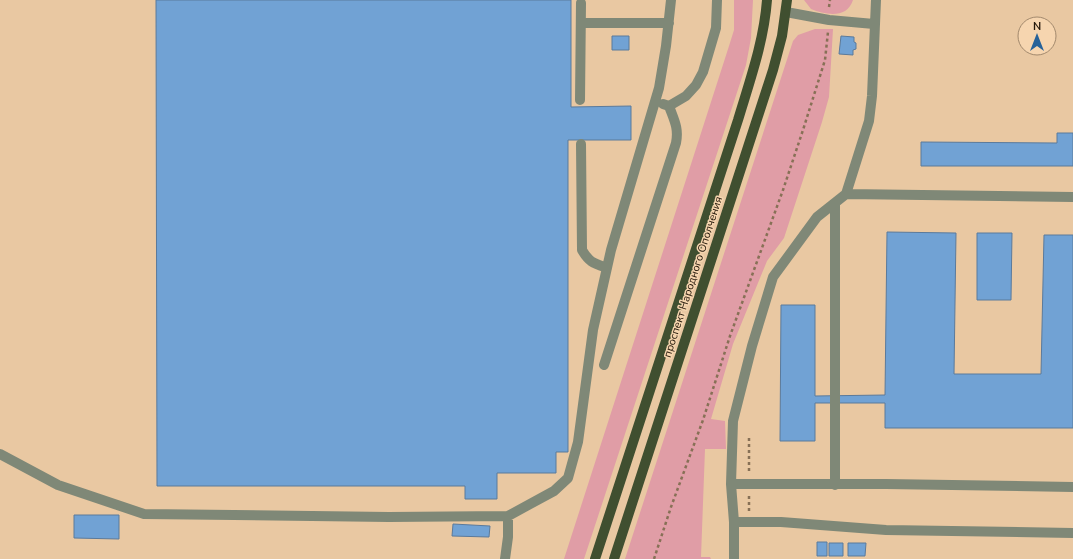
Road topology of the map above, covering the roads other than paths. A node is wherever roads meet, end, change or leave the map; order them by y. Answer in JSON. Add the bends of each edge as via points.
{"nodes":[{"id":1,"x":670,"y":0,"type":"edge"},
{"id":2,"x":717,"y":0,"type":"edge"},
{"id":3,"x":767,"y":0,"type":"edge"},
{"id":4,"x":787,"y":0,"type":"edge"},
{"id":5,"x":876,"y":0,"type":"edge"},
{"id":6,"x":581,"y":3,"type":"dead end"},
{"id":7,"x":786,"y":12,"type":"junction"},
{"id":8,"x":581,"y":23,"type":"junction"},
{"id":9,"x":669,"y":23,"type":"junction"},
{"id":10,"x":874,"y":24,"type":"junction"},
{"id":11,"x":580,"y":100,"type":"dead end"},
{"id":12,"x":655,"y":103,"type":"junction"},
{"id":13,"x":669,"y":106,"type":"junction"},
{"id":14,"x":581,"y":144,"type":"dead end"},
{"id":15,"x":846,"y":194,"type":"junction"},
{"id":16,"x":1073,"y":197,"type":"edge"},
{"id":17,"x":835,"y":203,"type":"junction"},
{"id":18,"x":607,"y":268,"type":"junction"},
{"id":19,"x":604,"y":365,"type":"dead end"},
{"id":20,"x":0,"y":454,"type":"edge"},
{"id":21,"x":731,"y":484,"type":"junction"},
{"id":22,"x":835,"y":484,"type":"junction"},
{"id":23,"x":1073,"y":487,"type":"edge"},
{"id":24,"x":508,"y":516,"type":"junction"},
{"id":25,"x":734,"y":522,"type":"junction"},
{"id":26,"x":1073,"y":533,"type":"edge"},
{"id":27,"x":734,"y":556,"type":"edge"},
{"id":28,"x":505,"y":559,"type":"edge"},
{"id":29,"x":595,"y":559,"type":"edge"},
{"id":30,"x":614,"y":559,"type":"edge"}],
"edges":[{"from":1,"to":9,"type":"lane"},
{"from":2,"to":13,"type":"lane","via":[[716,28],[703,72],[686,96]]},
{"from":3,"to":29,"type":"main road","name":"проспект Народного Ополчения","via":[[764,26],[738,120]]},
{"from":4,"to":7,"type":"main road","name":"проспект Народного Ополчения"},
{"from":5,"to":10,"type":"lane"},
{"from":6,"to":8,"type":"lane"},
{"from":7,"to":10,"type":"lane","via":[[829,20]]},
{"from":7,"to":30,"type":"main road","name":"проспект Народного Ополчения","via":[[773,70]]},
{"from":8,"to":9,"type":"lane"},
{"from":8,"to":11,"type":"lane"},
{"from":9,"to":12,"type":"lane"},
{"from":10,"to":15,"type":"lane","via":[[869,121]]},
{"from":12,"to":13,"type":"lane"},
{"from":12,"to":18,"type":"lane"},
{"from":13,"to":19,"type":"lane","via":[[678,133],[676,143]]},
{"from":14,"to":18,"type":"lane","via":[[582,250],[587,259]]},
{"from":15,"to":16,"type":"lane"},
{"from":15,"to":17,"type":"lane"},
{"from":17,"to":21,"type":"lane","via":[[817,217],[773,277],[733,421]]},
{"from":17,"to":22,"type":"lane"},
{"from":18,"to":24,"type":"lane","via":[[593,330],[578,442],[568,478],[554,491]]},
{"from":20,"to":24,"type":"lane","via":[[58,485],[144,514]]},
{"from":21,"to":22,"type":"lane"},
{"from":21,"to":25,"type":"lane"},
{"from":22,"to":23,"type":"lane"},
{"from":24,"to":28,"type":"lane"},
{"from":25,"to":26,"type":"lane","via":[[781,522],[886,530]]},
{"from":25,"to":27,"type":"lane"}]}
